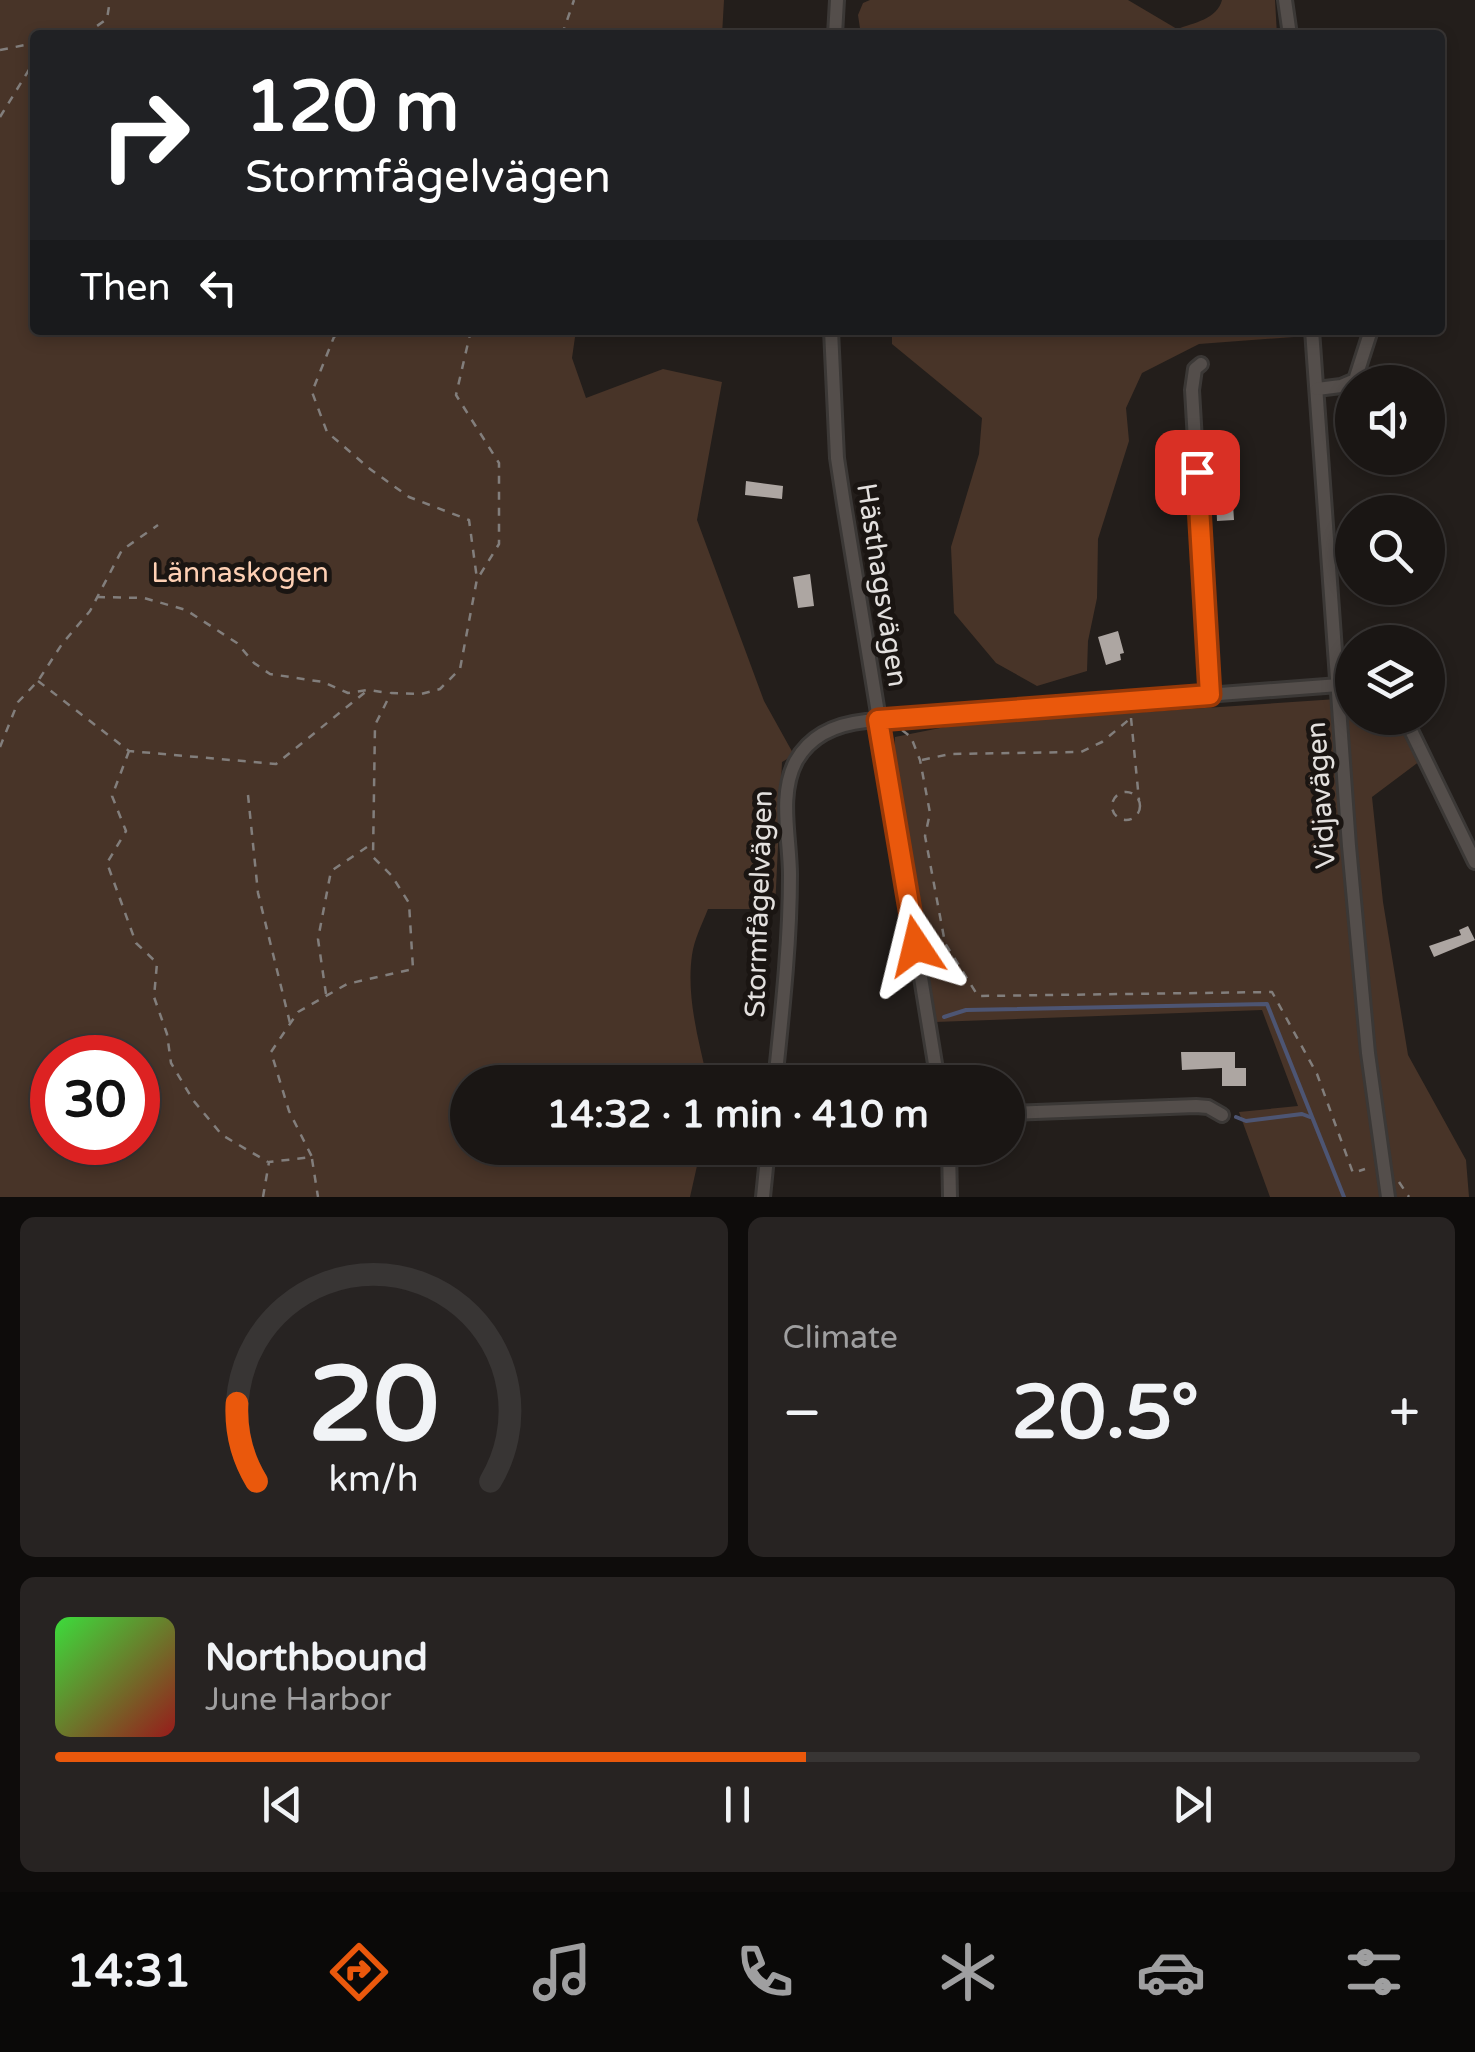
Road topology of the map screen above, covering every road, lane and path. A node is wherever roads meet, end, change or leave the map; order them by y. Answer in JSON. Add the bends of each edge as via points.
{"nodes":[{"id":1,"x":110,"y":0,"type":"edge"},
{"id":2,"x":574,"y":0,"type":"edge"},
{"id":3,"x":837,"y":0,"type":"edge"},
{"id":4,"x":1285,"y":0,"type":"edge"},
{"id":5,"x":91,"y":30,"type":"edge"},
{"id":6,"x":564,"y":30,"type":"edge"},
{"id":7,"x":834,"y":30,"type":"edge"},
{"id":8,"x":1289,"y":30,"type":"edge"},
{"id":9,"x":30,"y":46,"type":"edge"},
{"id":10,"x":0,"y":50,"type":"edge"},
{"id":11,"x":30,"y":68,"type":"edge"},
{"id":12,"x":0,"y":117,"type":"edge"},
{"id":13,"x":338,"y":335,"type":"edge"},
{"id":14,"x":469,"y":335,"type":"edge"},
{"id":15,"x":831,"y":335,"type":"edge"},
{"id":16,"x":1312,"y":335,"type":"edge"},
{"id":17,"x":1369,"y":335,"type":"edge"},
{"id":18,"x":1201,"y":364,"type":"dead end"},
{"id":19,"x":1316,"y":389,"type":"junction"},
{"id":20,"x":158,"y":525,"type":"dead end"},
{"id":21,"x":477,"y":579,"type":"junction"},
{"id":22,"x":97,"y":597,"type":"junction"},
{"id":23,"x":1340,"y":625,"type":"edge"},
{"id":24,"x":38,"y":681,"type":"junction"},
{"id":25,"x":1335,"y":686,"type":"edge"},
{"id":26,"x":368,"y":690,"type":"junction"},
{"id":27,"x":391,"y":693,"type":"junction"},
{"id":28,"x":1210,"y":695,"type":"junction"},
{"id":29,"x":1130,"y":707,"type":"dead end"},
{"id":30,"x":1131,"y":718,"type":"junction"},
{"id":31,"x":878,"y":720,"type":"junction"},
{"id":32,"x":897,"y":726,"type":"dead end"},
{"id":33,"x":1349,"y":735,"type":"edge"},
{"id":34,"x":1412,"y":735,"type":"edge"},
{"id":35,"x":0,"y":747,"type":"edge"},
{"id":36,"x":129,"y":750,"type":"junction"},
{"id":37,"x":920,"y":760,"type":"junction"},
{"id":38,"x":248,"y":794,"type":"dead end"},
{"id":39,"x":1138,"y":800,"type":"junction"},
{"id":40,"x":373,"y":843,"type":"junction"},
{"id":41,"x":1475,"y":862,"type":"edge"},
{"id":42,"x":945,"y":943,"type":"junction"},
{"id":43,"x":916,"y":946,"type":"junction"},
{"id":44,"x":326,"y":996,"type":"junction"},
{"id":45,"x":290,"y":1024,"type":"junction"},
{"id":46,"x":776,"y":1065,"type":"edge"},
{"id":47,"x":935,"y":1065,"type":"edge"},
{"id":48,"x":1025,"y":1112,"type":"edge"},
{"id":49,"x":1222,"y":1115,"type":"dead end"},
{"id":50,"x":312,"y":1157,"type":"junction"},
{"id":51,"x":269,"y":1162,"type":"junction"},
{"id":52,"x":766,"y":1165,"type":"edge"},
{"id":53,"x":949,"y":1165,"type":"edge"},
{"id":54,"x":1365,"y":1170,"type":"dead end"},
{"id":55,"x":263,"y":1197,"type":"edge"},
{"id":56,"x":318,"y":1197,"type":"edge"},
{"id":57,"x":763,"y":1197,"type":"edge"},
{"id":58,"x":950,"y":1197,"type":"edge"},
{"id":59,"x":1388,"y":1197,"type":"edge"}],
"edges":[{"from":1,"to":5,"type":"path","via":[[107,19]]},
{"from":2,"to":6,"type":"path"},
{"from":3,"to":7,"type":"street"},
{"from":4,"to":8,"type":"street"},
{"from":9,"to":10,"type":"path"},
{"from":11,"to":12,"type":"path"},
{"from":13,"to":21,"type":"path","via":[[312,392],[327,432],[409,497],[468,520]]},
{"from":14,"to":21,"type":"path","via":[[456,394],[499,462],[500,544]]},
{"from":15,"to":31,"type":"street","name":"Hästhagsvägen","via":[[837,458]]},
{"from":16,"to":19,"type":"street","name":"Vidjavägen"},
{"from":17,"to":19,"type":"street","via":[[1354,380]]},
{"from":18,"to":28,"type":"street","via":[[1192,390]]},
{"from":19,"to":23,"type":"street","name":"Vidjavägen"},
{"from":20,"to":22,"type":"path","via":[[122,550]]},
{"from":21,"to":27,"type":"path","via":[[460,669],[440,689]]},
{"from":22,"to":24,"type":"path"},
{"from":22,"to":26,"type":"path","via":[[144,598],[186,610],[270,674],[348,693]]},
{"from":24,"to":35,"type":"path","via":[[18,702]]},
{"from":24,"to":36,"type":"path"},
{"from":25,"to":28,"type":"street","name":"Stormfågelvägen"},
{"from":26,"to":27,"type":"path"},
{"from":26,"to":36,"type":"path","via":[[276,764]]},
{"from":27,"to":40,"type":"path","via":[[375,725]]},
{"from":28,"to":31,"type":"street","name":"Stormfågelvägen"},
{"from":29,"to":30,"type":"path"},
{"from":30,"to":37,"type":"path","via":[[1082,752]]},
{"from":30,"to":39,"type":"path"},
{"from":31,"to":43,"type":"street","name":"Hästhagsvägen"},
{"from":31,"to":46,"type":"street","name":"Stormfågelvägen","via":[[842,725],[816,738],[789,778],[790,875]]},
{"from":32,"to":37,"type":"path","via":[[911,737]]},
{"from":33,"to":59,"type":"street","name":"Vidjavägen","via":[[1368,1053]]},
{"from":34,"to":41,"type":"street"},
{"from":36,"to":51,"type":"path","via":[[112,796],[126,832],[107,863],[136,943],[158,963],[154,997],[172,1063],[222,1135]]},
{"from":37,"to":42,"type":"path","via":[[930,813],[925,836]]},
{"from":38,"to":45,"type":"path","via":[[258,892]]},
{"from":39,"to":39,"type":"path","via":[[1131,820],[1112,811],[1118,794]]},
{"from":40,"to":44,"type":"path","via":[[331,871],[318,939]]},
{"from":40,"to":44,"type":"path","via":[[373,856],[409,903],[412,969],[347,984]]},
{"from":42,"to":43,"type":"path"},
{"from":42,"to":54,"type":"path","via":[[978,996],[1272,992],[1317,1074],[1354,1172]]},
{"from":43,"to":47,"type":"street","name":"Hästhagsvägen"},
{"from":44,"to":45,"type":"path"},
{"from":45,"to":50,"type":"path","via":[[271,1052]]},
{"from":48,"to":49,"type":"street","via":[[1196,1106]]},
{"from":50,"to":51,"type":"path"},
{"from":50,"to":56,"type":"path"},
{"from":51,"to":55,"type":"path"},
{"from":52,"to":57,"type":"street"},
{"from":53,"to":58,"type":"street"}]}
